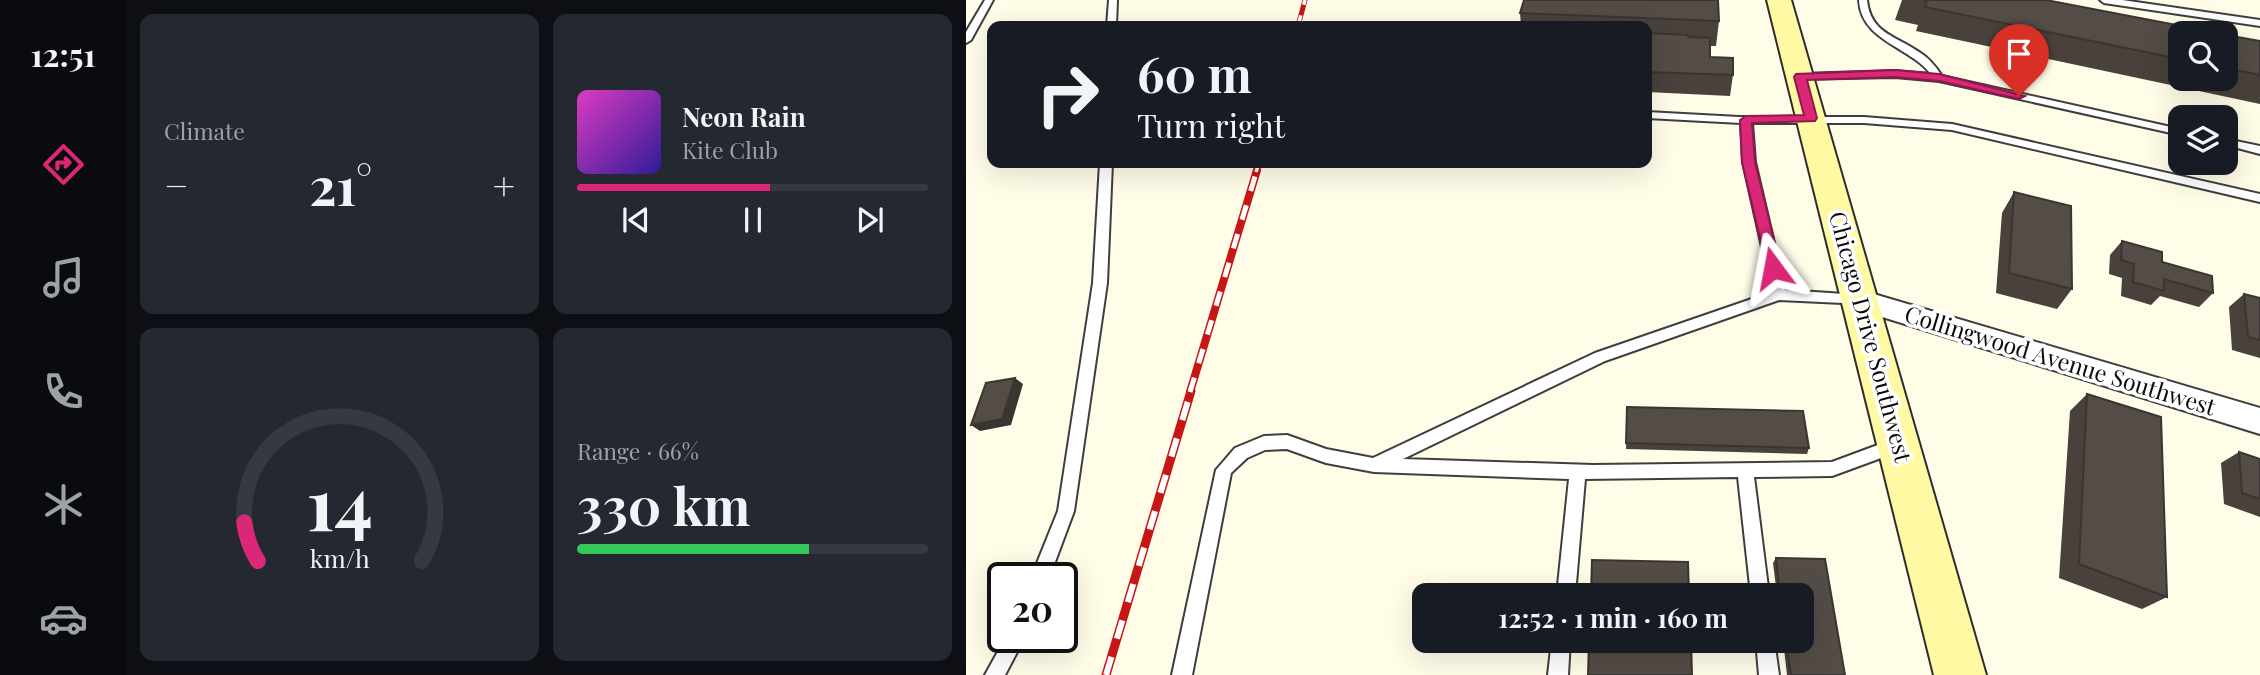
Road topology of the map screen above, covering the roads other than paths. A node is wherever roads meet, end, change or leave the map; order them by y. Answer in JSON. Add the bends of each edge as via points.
{"nodes":[{"id":1,"x":989,"y":0,"type":"edge"},
{"id":2,"x":1113,"y":0,"type":"edge"},
{"id":3,"x":1779,"y":0,"type":"edge"},
{"id":4,"x":1863,"y":0,"type":"edge"},
{"id":5,"x":2104,"y":0,"type":"edge"},
{"id":6,"x":1112,"y":21,"type":"edge"},
{"id":7,"x":2260,"y":23,"type":"edge"},
{"id":8,"x":966,"y":40,"type":"edge"},
{"id":9,"x":1800,"y":77,"type":"junction"},
{"id":10,"x":1939,"y":78,"type":"junction"},
{"id":11,"x":1652,"y":114,"type":"edge"},
{"id":12,"x":1811,"y":118,"type":"junction"},
{"id":13,"x":1746,"y":120,"type":"junction"},
{"id":14,"x":2168,"y":129,"type":"edge"},
{"id":15,"x":2238,"y":145,"type":"edge"},
{"id":16,"x":2260,"y":150,"type":"edge"},
{"id":17,"x":1106,"y":168,"type":"edge"},
{"id":18,"x":2260,"y":198,"type":"edge"},
{"id":19,"x":1779,"y":295,"type":"junction"},
{"id":20,"x":1860,"y":300,"type":"junction"},
{"id":21,"x":2260,"y":421,"type":"edge"},
{"id":22,"x":1898,"y":444,"type":"junction"},
{"id":23,"x":1374,"y":465,"type":"junction"},
{"id":24,"x":1745,"y":470,"type":"junction"},
{"id":25,"x":1578,"y":472,"type":"junction"},
{"id":26,"x":1046,"y":562,"type":"edge"},
{"id":27,"x":1567,"y":583,"type":"edge"},
{"id":28,"x":1759,"y":583,"type":"edge"},
{"id":29,"x":1007,"y":653,"type":"edge"},
{"id":30,"x":1560,"y":653,"type":"edge"},
{"id":31,"x":1766,"y":653,"type":"edge"},
{"id":32,"x":995,"y":675,"type":"edge"},
{"id":33,"x":1182,"y":675,"type":"edge"},
{"id":34,"x":1558,"y":675,"type":"edge"},
{"id":35,"x":1769,"y":675,"type":"edge"},
{"id":36,"x":1960,"y":675,"type":"edge"}],
"edges":[{"from":1,"to":8,"type":"lane"},
{"from":2,"to":6,"type":"lane"},
{"from":3,"to":9,"type":"main road","name":"Chicago Drive Southwest"},
{"from":4,"to":10,"type":"lane","via":[[1862,11],[1873,28],[1917,53]]},
{"from":5,"to":7,"type":"lane"},
{"from":9,"to":10,"type":"lane","via":[[1895,74]]},
{"from":9,"to":12,"type":"main road","name":"Chicago Drive Southwest"},
{"from":10,"to":14,"type":"lane"},
{"from":11,"to":13,"type":"lane"},
{"from":12,"to":13,"type":"lane"},
{"from":12,"to":18,"type":"lane","via":[[1952,127]]},
{"from":12,"to":20,"type":"main road","name":"Chicago Drive Southwest"},
{"from":13,"to":19,"type":"lane","via":[[1749,162]]},
{"from":15,"to":16,"type":"lane"},
{"from":17,"to":26,"type":"lane","via":[[1100,283],[1066,511]]},
{"from":19,"to":20,"type":"lane"},
{"from":19,"to":23,"type":"lane","via":[[1600,357]]},
{"from":20,"to":21,"type":"street","name":"Collingwood Avenue Southwest"},
{"from":20,"to":22,"type":"main road","name":"Chicago Drive Southwest"},
{"from":22,"to":24,"type":"lane","via":[[1832,469]]},
{"from":22,"to":36,"type":"main road","name":"Chicago Drive Southwest"},
{"from":23,"to":25,"type":"lane"},
{"from":23,"to":33,"type":"lane","via":[[1326,456],[1287,442],[1264,443],[1241,453],[1224,470]]},
{"from":24,"to":25,"type":"lane"},
{"from":24,"to":28,"type":"lane"},
{"from":25,"to":27,"type":"lane"},
{"from":29,"to":32,"type":"lane"},
{"from":30,"to":34,"type":"lane"},
{"from":31,"to":35,"type":"lane"}]}
